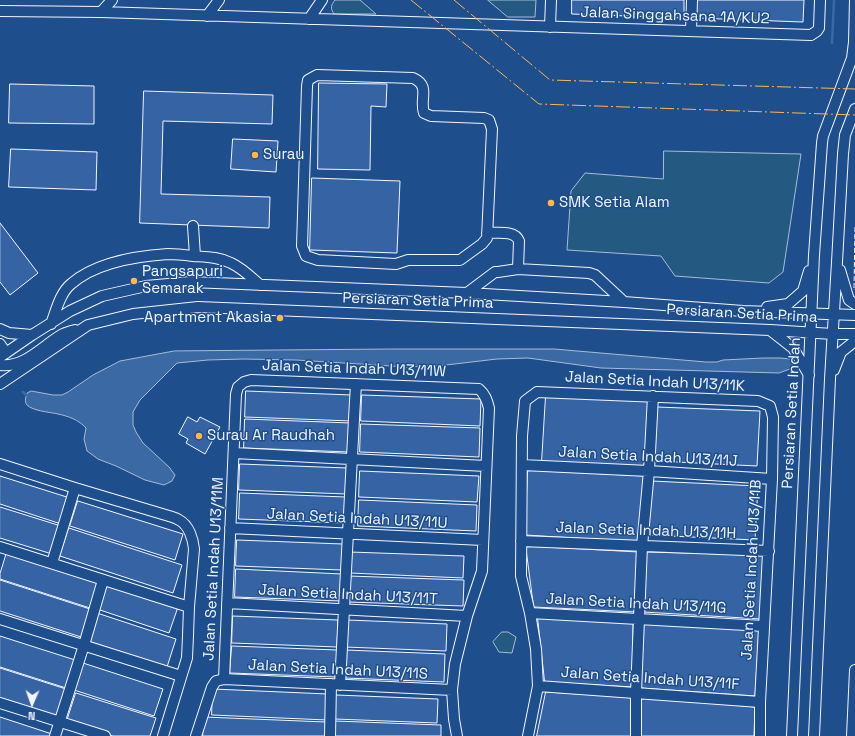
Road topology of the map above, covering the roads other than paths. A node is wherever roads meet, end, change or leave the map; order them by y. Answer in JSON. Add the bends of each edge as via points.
{"nodes":[{"id":1,"x":112,"y":0,"type":"edge"},
{"id":2,"x":219,"y":0,"type":"edge"},
{"id":3,"x":322,"y":0,"type":"edge"},
{"id":4,"x":551,"y":0,"type":"edge"},
{"id":5,"x":692,"y":0,"type":"edge"},
{"id":6,"x":820,"y":0,"type":"edge"},
{"id":7,"x":855,"y":0,"type":"edge"},
{"id":8,"x":0,"y":11,"type":"edge"},
{"id":9,"x":102,"y":12,"type":"junction"},
{"id":10,"x":207,"y":16,"type":"junction"},
{"id":11,"x":309,"y":19,"type":"junction"},
{"id":12,"x":550,"y":27,"type":"junction"},
{"id":13,"x":692,"y":31,"type":"junction"},
{"id":14,"x":855,"y":110,"type":"edge"},
{"id":15,"x":193,"y":226,"type":"dead end"},
{"id":16,"x":487,"y":233,"type":"junction"},
{"id":17,"x":814,"y":255,"type":"junction"},
{"id":18,"x":194,"y":256,"type":"junction"},
{"id":19,"x":837,"y":262,"type":"junction"},
{"id":20,"x":518,"y":269,"type":"junction"},
{"id":21,"x":260,"y":285,"type":"junction"},
{"id":22,"x":467,"y":293,"type":"junction"},
{"id":23,"x":624,"y":302,"type":"junction"},
{"id":24,"x":855,"y":304,"type":"edge"},
{"id":25,"x":743,"y":311,"type":"junction"},
{"id":26,"x":811,"y":314,"type":"junction"},
{"id":27,"x":834,"y":315,"type":"junction"},
{"id":28,"x":855,"y":315,"type":"edge"},
{"id":29,"x":51,"y":324,"type":"junction"},
{"id":30,"x":88,"y":325,"type":"junction"},
{"id":31,"x":0,"y":329,"type":"edge"},
{"id":32,"x":770,"y":330,"type":"junction"},
{"id":33,"x":811,"y":332,"type":"junction"},
{"id":34,"x":833,"y":334,"type":"junction"},
{"id":35,"x":855,"y":334,"type":"edge"},
{"id":36,"x":32,"y":335,"type":"junction"},
{"id":37,"x":855,"y":341,"type":"edge"},
{"id":38,"x":0,"y":344,"type":"edge"},
{"id":39,"x":2,"y":362,"type":"edge"},
{"id":40,"x":809,"y":375,"type":"junction"},
{"id":41,"x":830,"y":379,"type":"junction"},
{"id":42,"x":0,"y":384,"type":"edge"},
{"id":43,"x":356,"y":384,"type":"junction"},
{"id":44,"x":236,"y":394,"type":"joint"},
{"id":45,"x":653,"y":396,"type":"junction"},
{"id":46,"x":770,"y":406,"type":"joint"},
{"id":47,"x":234,"y":453,"type":"junction"},
{"id":48,"x":351,"y":459,"type":"junction"},
{"id":49,"x":0,"y":464,"type":"edge"},
{"id":50,"x":486,"y":466,"type":"junction"},
{"id":51,"x":522,"y":466,"type":"junction"},
{"id":52,"x":649,"y":471,"type":"junction"},
{"id":53,"x":772,"y":479,"type":"junction"},
{"id":54,"x":75,"y":488,"type":"junction"},
{"id":55,"x":230,"y":528,"type":"junction"},
{"id":56,"x":348,"y":534,"type":"junction"},
{"id":57,"x":482,"y":540,"type":"junction"},
{"id":58,"x":521,"y":541,"type":"junction"},
{"id":59,"x":642,"y":546,"type":"junction"},
{"id":60,"x":1,"y":550,"type":"edge"},
{"id":61,"x":769,"y":551,"type":"junction"},
{"id":62,"x":52,"y":563,"type":"junction"},
{"id":63,"x":103,"y":580,"type":"junction"},
{"id":64,"x":227,"y":603,"type":"junction"},
{"id":65,"x":189,"y":607,"type":"junction"},
{"id":66,"x":344,"y":609,"type":"junction"},
{"id":67,"x":530,"y":613,"type":"junction"},
{"id":68,"x":467,"y":616,"type":"junction"},
{"id":69,"x":0,"y":619,"type":"edge"},
{"id":70,"x":640,"y":619,"type":"junction"},
{"id":71,"x":764,"y":626,"type":"junction"},
{"id":72,"x":84,"y":645,"type":"junction"},
{"id":73,"x":855,"y":670,"type":"edge"},
{"id":74,"x":181,"y":676,"type":"junction"},
{"id":75,"x":224,"y":679,"type":"junction"},
{"id":76,"x":335,"y":684,"type":"junction"},
{"id":77,"x":538,"y":686,"type":"junction"},
{"id":78,"x":452,"y":690,"type":"junction"},
{"id":79,"x":636,"y":692,"type":"junction"},
{"id":80,"x":854,"y":700,"type":"edge"},
{"id":81,"x":760,"y":702,"type":"junction"},
{"id":82,"x":0,"y":703,"type":"edge"},
{"id":83,"x":60,"y":722,"type":"junction"},
{"id":84,"x":55,"y":736,"type":"edge"},
{"id":85,"x":105,"y":736,"type":"edge"},
{"id":86,"x":163,"y":736,"type":"edge"},
{"id":87,"x":196,"y":736,"type":"edge"},
{"id":88,"x":330,"y":736,"type":"edge"},
{"id":89,"x":457,"y":736,"type":"edge"},
{"id":90,"x":528,"y":736,"type":"edge"},
{"id":91,"x":636,"y":736,"type":"edge"},
{"id":92,"x":760,"y":736,"type":"edge"},
{"id":93,"x":792,"y":736,"type":"edge"},
{"id":94,"x":814,"y":736,"type":"edge"},
{"id":95,"x":852,"y":736,"type":"edge"}],
"edges":[{"from":1,"to":9,"type":"street"},
{"from":2,"to":10,"type":"street"},
{"from":3,"to":11,"type":"street"},
{"from":4,"to":12,"type":"street"},
{"from":5,"to":13,"type":"street"},
{"from":6,"to":13,"type":"street","name":"Jalan Singgahsana 1A/KU2","via":[[819,24],[817,31],[811,35]]},
{"from":7,"to":17,"type":"street","name":"Persiaran Setia Indah","via":[[852,58],[823,136]]},
{"from":8,"to":9,"type":"street","name":"Jalan Singgahsana 1A/KU2"},
{"from":9,"to":10,"type":"street","name":"Jalan Singgahsana 1A/KU2"},
{"from":10,"to":11,"type":"street","name":"Jalan Singgahsana 1A/KU2"},
{"from":11,"to":12,"type":"street","name":"Jalan Singgahsana 1A/KU2"},
{"from":12,"to":13,"type":"street","name":"Jalan Singgahsana 1A/KU2"},
{"from":14,"to":19,"type":"street","via":[[845,135],[842,154]]},
{"from":15,"to":18,"type":"street"},
{"from":16,"to":16,"type":"street","via":[[487,238],[482,244],[460,260],[408,260],[396,264],[318,260],[306,256],[302,246],[308,80],[317,74],[412,78],[423,87],[424,113],[431,116],[489,120],[492,129]]},
{"from":16,"to":20,"type":"street","via":[[513,234],[518,238]]},
{"from":17,"to":25,"type":"street","via":[[803,291],[788,304]]},
{"from":17,"to":26,"type":"street","name":"Persiaran Setia Indah"},
{"from":18,"to":21,"type":"street","via":[[214,257],[231,263]]},
{"from":18,"to":29,"type":"street","via":[[170,254],[136,258],[109,264],[86,273],[70,284],[62,295]]},
{"from":19,"to":24,"type":"street","via":[[848,300]]},
{"from":19,"to":27,"type":"street"},
{"from":20,"to":22,"type":"street","via":[[495,272]]},
{"from":20,"to":23,"type":"street","via":[[589,273],[595,275]]},
{"from":21,"to":22,"type":"street","name":"Persiaran Setia Prima"},
{"from":21,"to":29,"type":"street","name":"Persiaran Setia Prima","via":[[190,282],[146,286],[102,296],[70,311]]},
{"from":22,"to":23,"type":"street","name":"Persiaran Setia Prima"},
{"from":23,"to":25,"type":"street","name":"Persiaran Setia Prima"},
{"from":25,"to":26,"type":"street","name":"Persiaran Setia Prima"},
{"from":26,"to":27,"type":"street","name":"Persiaran Setia Prima"},
{"from":26,"to":33,"type":"street","name":"Persiaran Setia Indah"},
{"from":27,"to":28,"type":"street","name":"Persiaran Setia Prima"},
{"from":27,"to":34,"type":"street"},
{"from":29,"to":36,"type":"street","name":"Persiaran Setia Prima"},
{"from":30,"to":32,"type":"street","name":"Persiaran Setia Prima","via":[[133,314],[198,307]]},
{"from":30,"to":39,"type":"street","via":[[64,334],[18,363]]},
{"from":30,"to":42,"type":"street","name":"Persiaran Setia Prima"},
{"from":31,"to":36,"type":"street","via":[[9,334]]},
{"from":32,"to":33,"type":"street","name":"Persiaran Setia Prima"},
{"from":32,"to":40,"type":"street","via":[[793,348]]},
{"from":33,"to":34,"type":"street","name":"Persiaran Setia Prima"},
{"from":33,"to":40,"type":"street","name":"Persiaran Setia Indah"},
{"from":34,"to":35,"type":"street","name":"Persiaran Setia Prima"},
{"from":34,"to":41,"type":"street"},
{"from":36,"to":39,"type":"street","name":"Persiaran Setia Prima"},
{"from":37,"to":41,"type":"street","via":[[841,352]]},
{"from":38,"to":39,"type":"street"},
{"from":40,"to":93,"type":"street","name":"Persiaran Setia Indah"},
{"from":41,"to":94,"type":"street"},
{"from":43,"to":44,"type":"street","name":"Jalan Setia Indah U13/11W","via":[[251,380],[238,386]]},
{"from":43,"to":48,"type":"street"},
{"from":43,"to":50,"type":"street","name":"Jalan Setia Indah U13/11W","via":[[479,389],[487,399],[489,408]]},
{"from":44,"to":47,"type":"street","name":"Jalan Setia Indah U13/11M"},
{"from":45,"to":46,"type":"street","name":"Jalan Setia Indah U13/11K","via":[[758,401]]},
{"from":45,"to":51,"type":"street","name":"Jalan Setia Indah U13/11K","via":[[537,392],[525,401]]},
{"from":45,"to":52,"type":"street"},
{"from":46,"to":53,"type":"street","name":"Jalan Setia Indah U13/11B","via":[[773,417]]},
{"from":47,"to":48,"type":"street"},
{"from":47,"to":55,"type":"street","name":"Jalan Setia Indah U13/11M"},
{"from":48,"to":50,"type":"street"},
{"from":48,"to":56,"type":"street"},
{"from":49,"to":54,"type":"street"},
{"from":50,"to":57,"type":"street"},
{"from":51,"to":52,"type":"street","name":"Jalan Setia Indah U13/11J"},
{"from":51,"to":58,"type":"street"},
{"from":52,"to":53,"type":"street","name":"Jalan Setia Indah U13/11J"},
{"from":52,"to":59,"type":"street"},
{"from":53,"to":61,"type":"street","name":"Jalan Setia Indah U13/11B"},
{"from":54,"to":62,"type":"street"},
{"from":54,"to":65,"type":"street","via":[[180,520],[189,531],[194,549]]},
{"from":55,"to":56,"type":"street","name":"Jalan Setia Indah U13/11U"},
{"from":55,"to":64,"type":"street","name":"Jalan Setia Indah U13/11M"},
{"from":56,"to":57,"type":"street","name":"Jalan Setia Indah U13/11U"},
{"from":56,"to":66,"type":"street"},
{"from":57,"to":68,"type":"street","via":[[482,571]]},
{"from":58,"to":59,"type":"street","name":"Jalan Setia Indah U13/11H"},
{"from":58,"to":67,"type":"street","via":[[521,576]]},
{"from":59,"to":61,"type":"street","name":"Jalan Setia Indah U13/11H"},
{"from":59,"to":70,"type":"street"},
{"from":60,"to":62,"type":"street"},
{"from":61,"to":71,"type":"street","name":"Jalan Setia Indah U13/11B"},
{"from":62,"to":63,"type":"street"},
{"from":63,"to":65,"type":"street"},
{"from":63,"to":72,"type":"street"},
{"from":64,"to":66,"type":"street","name":"Jalan Setia Indah U13/11T"},
{"from":64,"to":75,"type":"street","name":"Jalan Setia Indah U13/11M"},
{"from":65,"to":74,"type":"street","via":[[186,658]]},
{"from":66,"to":68,"type":"street","name":"Jalan Setia Indah U13/11T"},
{"from":66,"to":76,"type":"street"},
{"from":67,"to":70,"type":"street","name":"Jalan Setia Indah U13/11G"},
{"from":67,"to":77,"type":"street","via":[[536,649]]},
{"from":68,"to":78,"type":"street","via":[[454,664]]},
{"from":69,"to":72,"type":"street"},
{"from":70,"to":71,"type":"street","name":"Jalan Setia Indah U13/11G"},
{"from":70,"to":79,"type":"street"},
{"from":71,"to":81,"type":"street","name":"Jalan Setia Indah U13/11B"},
{"from":72,"to":74,"type":"street"},
{"from":72,"to":83,"type":"street"},
{"from":73,"to":80,"type":"street"},
{"from":74,"to":86,"type":"street"},
{"from":75,"to":76,"type":"street","name":"Jalan Setia Indah U13/11S"},
{"from":75,"to":87,"type":"street","name":"Jalan Setia Indah U13/11M","via":[[216,681],[212,687]]},
{"from":76,"to":78,"type":"street","name":"Jalan Setia Indah U13/11S"},
{"from":76,"to":88,"type":"street"},
{"from":77,"to":79,"type":"street","name":"Jalan Setia Indah U13/11F"},
{"from":77,"to":90,"type":"street"},
{"from":78,"to":89,"type":"street"},
{"from":79,"to":81,"type":"street","name":"Jalan Setia Indah U13/11F"},
{"from":79,"to":91,"type":"street"},
{"from":80,"to":95,"type":"street"},
{"from":81,"to":92,"type":"street","name":"Jalan Setia Indah U13/11B"},
{"from":82,"to":83,"type":"street"},
{"from":83,"to":84,"type":"street"},
{"from":83,"to":85,"type":"street"}]}
